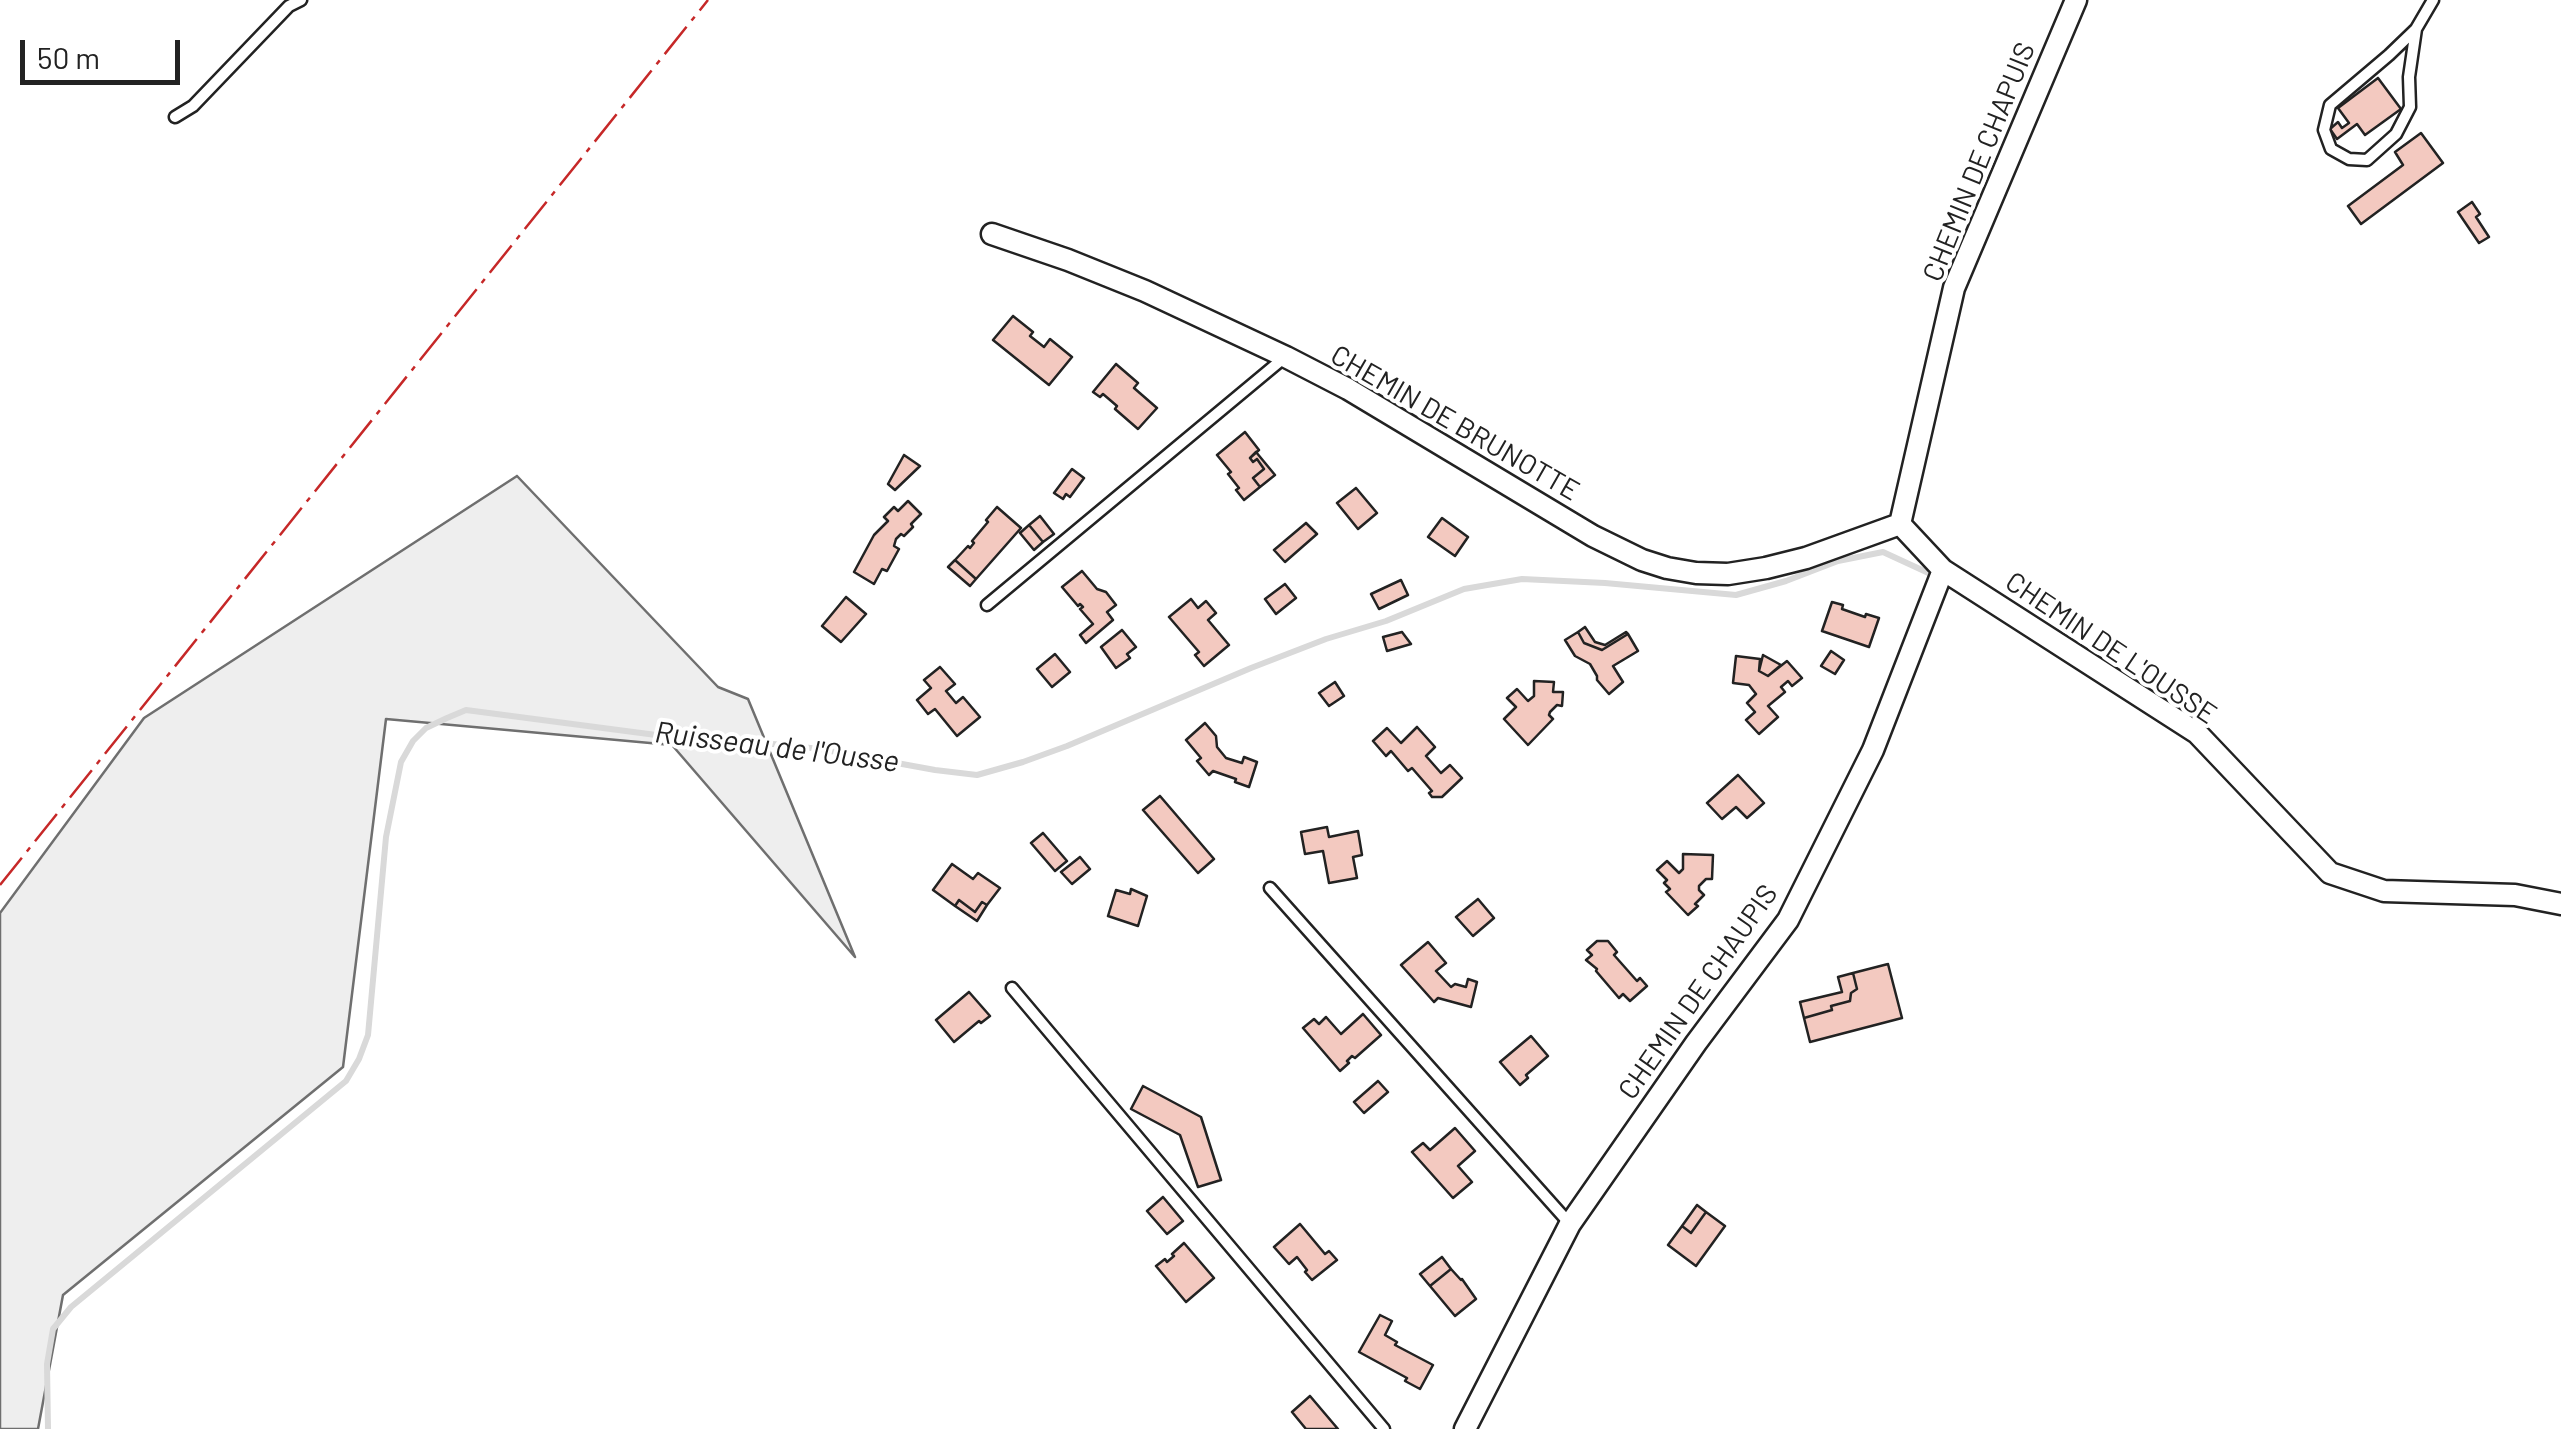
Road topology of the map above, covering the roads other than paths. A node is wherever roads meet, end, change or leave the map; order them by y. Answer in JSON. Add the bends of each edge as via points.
{"nodes":[{"id":1,"x":300,"y":0,"type":"edge"},
{"id":2,"x":2076,"y":0,"type":"edge"},
{"id":3,"x":2433,"y":0,"type":"edge"},
{"id":4,"x":2416,"y":29,"type":"junction"},
{"id":5,"x":176,"y":117,"type":"dead end"},
{"id":6,"x":992,"y":234,"type":"dead end"},
{"id":7,"x":1286,"y":357,"type":"junction"},
{"id":8,"x":1900,"y":524,"type":"junction"},
{"id":9,"x":1943,"y":570,"type":"junction"},
{"id":10,"x":988,"y":604,"type":"dead end"},
{"id":11,"x":1270,"y":888,"type":"dead end"},
{"id":12,"x":2561,"y":904,"type":"edge"},
{"id":13,"x":1012,"y":988,"type":"dead end"},
{"id":14,"x":1570,"y":1224,"type":"junction"},
{"id":15,"x":1384,"y":1429,"type":"edge"},
{"id":16,"x":1465,"y":1429,"type":"edge"}],
"edges":[{"from":1,"to":5,"type":"lane"},
{"from":2,"to":8,"type":"street","name":"CHEMIN DE CHAPUIS","via":[[1954,288]]},
{"from":3,"to":4,"type":"lane"},
{"from":4,"to":4,"type":"lane","via":[[2330,105],[2324,130],[2331,148],[2349,159],[2368,160],[2396,134],[2410,107]]},
{"from":6,"to":7,"type":"street","name":"CHEMIN DE BRUNOTTE","via":[[1145,291]]},
{"from":7,"to":8,"type":"street","name":"CHEMIN DE BRUNOTTE","via":[[1593,536],[1667,568],[1728,574],[1766,568]]},
{"from":7,"to":10,"type":"lane"},
{"from":8,"to":9,"type":"street","name":"CHEMIN DE L'OUSSE"},
{"from":9,"to":12,"type":"street","name":"CHEMIN DE L'OUSSE","via":[[2197,733],[2330,874],[2384,891],[2515,895]]},
{"from":9,"to":14,"type":"street","name":"CHEMIN DE CHAUPIS","via":[[1874,750],[1788,920]]},
{"from":11,"to":14,"type":"lane"},
{"from":13,"to":15,"type":"lane"},
{"from":14,"to":16,"type":"street","name":"CHEMIN DE CHAUPIS"}]}
